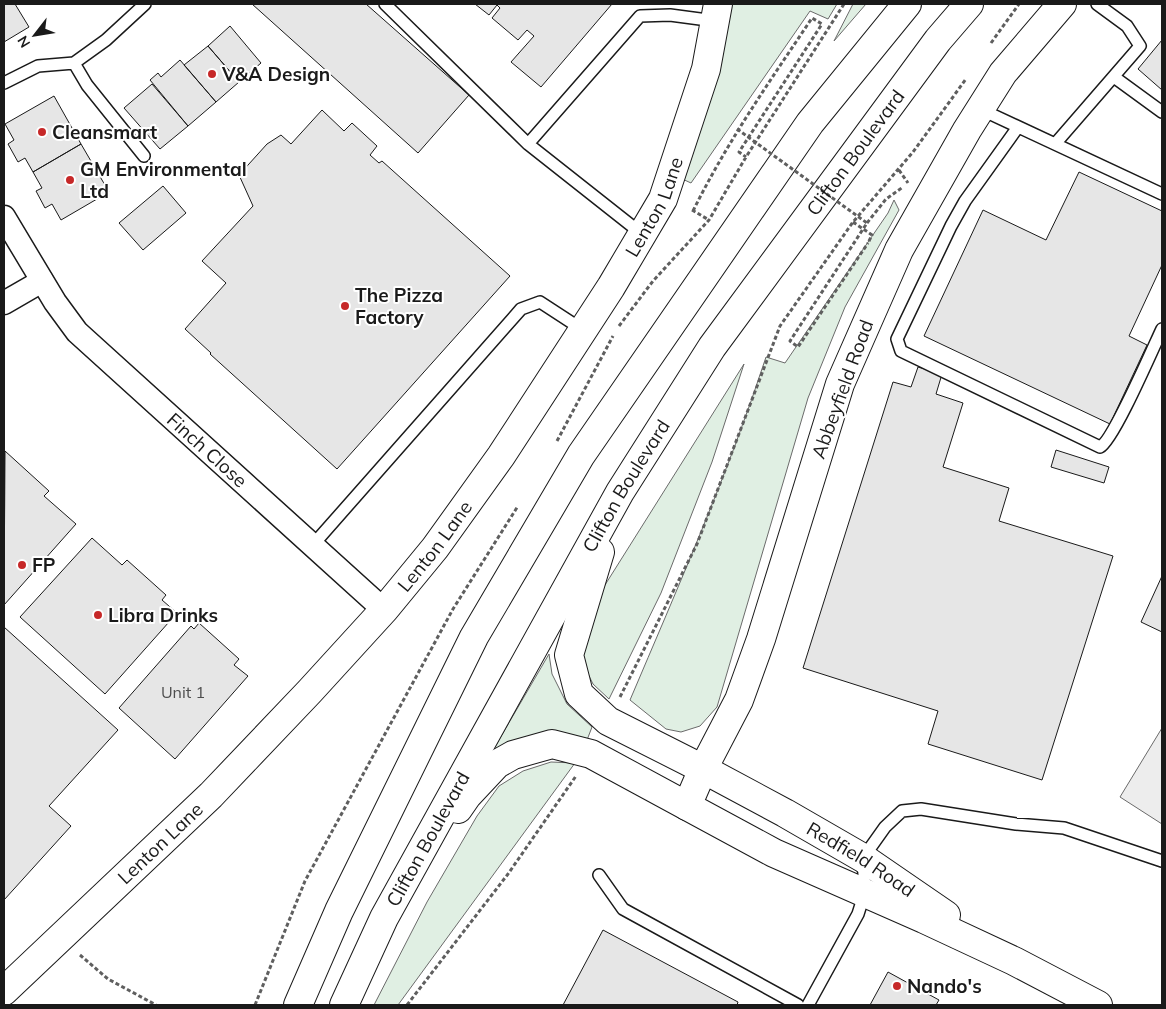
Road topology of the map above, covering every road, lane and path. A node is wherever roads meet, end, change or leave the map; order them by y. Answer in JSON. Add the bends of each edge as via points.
{"nodes":[{"id":1,"x":145,"y":4,"type":"edge"},
{"id":2,"x":385,"y":4,"type":"edge"},
{"id":3,"x":844,"y":4,"type":"edge"},
{"id":4,"x":887,"y":4,"type":"edge"},
{"id":5,"x":907,"y":4,"type":"edge"},
{"id":6,"x":969,"y":4,"type":"edge"},
{"id":7,"x":1020,"y":4,"type":"edge"},
{"id":8,"x":1062,"y":4,"type":"edge"},
{"id":9,"x":1097,"y":4,"type":"edge"},
{"id":10,"x":716,"y":12,"type":"edge"},
{"id":11,"x":987,"y":49,"type":"dead end"},
{"id":12,"x":74,"y":64,"type":"junction"},
{"id":13,"x":971,"y":71,"type":"dead end"},
{"id":14,"x":1114,"y":77,"type":"junction"},
{"id":15,"x":4,"y":84,"type":"edge"},
{"id":16,"x":980,"y":109,"type":"junction"},
{"id":17,"x":1162,"y":112,"type":"edge"},
{"id":18,"x":810,"y":124,"type":"junction"},
{"id":19,"x":1018,"y":127,"type":"junction"},
{"id":20,"x":738,"y":129,"type":"junction"},
{"id":21,"x":528,"y":144,"type":"junction"},
{"id":22,"x":1055,"y":144,"type":"junction"},
{"id":23,"x":144,"y":156,"type":"dead end"},
{"id":24,"x":746,"y":157,"type":"junction"},
{"id":25,"x":897,"y":191,"type":"dead end"},
{"id":26,"x":1162,"y":194,"type":"edge"},
{"id":27,"x":4,"y":217,"type":"edge"},
{"id":28,"x":853,"y":222,"type":"junction"},
{"id":29,"x":867,"y":223,"type":"junction"},
{"id":30,"x":643,"y":234,"type":"junction"},
{"id":31,"x":42,"y":281,"type":"junction"},
{"id":32,"x":4,"y":303,"type":"edge"},
{"id":33,"x":1162,"y":329,"type":"edge"},
{"id":34,"x":583,"y":330,"type":"junction"},
{"id":35,"x":620,"y":492,"type":"junction"},
{"id":36,"x":312,"y":546,"type":"junction"},
{"id":37,"x":384,"y":610,"type":"junction"},
{"id":38,"x":608,"y":721,"type":"junction"},
{"id":39,"x":591,"y":754,"type":"junction"},
{"id":40,"x":703,"y":769,"type":"junction"},
{"id":41,"x":687,"y":806,"type":"junction"},
{"id":42,"x":863,"y":858,"type":"junction"},
{"id":43,"x":1162,"y":861,"type":"edge"},
{"id":44,"x":598,"y":875,"type":"dead end"},
{"id":45,"x":398,"y":892,"type":"junction"},
{"id":46,"x":865,"y":892,"type":"junction"},
{"id":47,"x":60,"y":939,"type":"junction"},
{"id":48,"x":1014,"y":961,"type":"junction"},
{"id":49,"x":4,"y":991,"type":"edge"},
{"id":50,"x":156,"y":1005,"type":"edge"},
{"id":51,"x":298,"y":1005,"type":"edge"},
{"id":52,"x":344,"y":1005,"type":"edge"},
{"id":53,"x":407,"y":1005,"type":"edge"},
{"id":54,"x":798,"y":1005,"type":"edge"},
{"id":55,"x":808,"y":1005,"type":"edge"},
{"id":56,"x":1098,"y":1005,"type":"edge"}],
"edges":[{"from":1,"to":12,"type":"lane"},
{"from":2,"to":21,"type":"lane"},
{"from":3,"to":24,"type":"path"},
{"from":4,"to":18,"type":"main road"},
{"from":5,"to":18,"type":"main road"},
{"from":6,"to":35,"type":"main road","name":"Clifton Boulevard","via":[[938,40],[712,347]]},
{"from":7,"to":11,"type":"path"},
{"from":8,"to":16,"type":"main road","name":"Abbeyfield Road","via":[[1003,73]]},
{"from":9,"to":14,"type":"lane","via":[[1127,26],[1140,46]]},
{"from":10,"to":21,"type":"lane","via":[[640,16]]},
{"from":10,"to":30,"type":"main road","name":"Lenton Lane","via":[[706,70],[663,199]]},
{"from":12,"to":15,"type":"lane","via":[[38,66]]},
{"from":12,"to":23,"type":"lane"},
{"from":13,"to":28,"type":"path","via":[[913,152]]},
{"from":14,"to":17,"type":"lane"},
{"from":14,"to":22,"type":"lane"},
{"from":16,"to":19,"type":"lane"},
{"from":16,"to":40,"type":"main road","name":"Abbeyfield Road","via":[[899,250],[861,333],[840,384],[739,700]]},
{"from":18,"to":51,"type":"main road","via":[[581,455],[474,636],[339,910]]},
{"from":19,"to":22,"type":"lane"},
{"from":19,"to":33,"type":"lane","via":[[951,226],[897,338],[901,351],[1100,447],[1105,445],[1119,419]]},
{"from":20,"to":24,"type":"path","via":[[693,211],[709,220]]},
{"from":20,"to":24,"type":"path","via":[[812,18],[822,24],[739,152]]},
{"from":20,"to":29,"type":"path","bridge":true},
{"from":21,"to":30,"type":"lane"},
{"from":22,"to":26,"type":"lane"},
{"from":25,"to":29,"type":"path","via":[[886,199]]},
{"from":27,"to":31,"type":"street","name":"Finch Close"},
{"from":28,"to":29,"type":"path","bridge":true,"via":[[872,235],[798,346],[790,341]]},
{"from":28,"to":38,"type":"path","via":[[780,326],[697,544]]},
{"from":30,"to":34,"type":"main road","name":"Lenton Lane"},
{"from":31,"to":32,"type":"street"},
{"from":31,"to":36,"type":"street","name":"Finch Close","via":[[77,332]]},
{"from":34,"to":36,"type":"lane","via":[[540,302],[521,309]]},
{"from":34,"to":37,"type":"main road","name":"Lenton Lane","via":[[496,464],[435,548]]},
{"from":35,"to":38,"type":"main road","name":"Redfield Road","via":[[569,655],[579,694]]},
{"from":35,"to":45,"type":"main road","name":"Clifton Boulevard"},
{"from":36,"to":37,"type":"street","name":"Finch Close"},
{"from":37,"to":47,"type":"main road","name":"Lenton Lane","via":[[211,795]]},
{"from":38,"to":40,"type":"main road","name":"Redfield Road"},
{"from":39,"to":41,"type":"main road","name":"Redfield Road"},
{"from":39,"to":45,"type":"main road","name":"Redfield Road","via":[[552,744],[513,754],[497,764],[467,796]]},
{"from":39,"to":53,"type":"path","via":[[508,874]]},
{"from":40,"to":41,"type":"main road","name":"Abbeyfield Road"},
{"from":40,"to":42,"type":"main road","name":"Redfield Road"},
{"from":41,"to":46,"type":"main road","name":"Redfield Road","via":[[774,853]]},
{"from":42,"to":43,"type":"lane","via":[[885,826],[902,811],[921,809],[1064,828]]},
{"from":42,"to":46,"type":"lane"},
{"from":42,"to":48,"type":"main road","name":"Redfield Road"},
{"from":44,"to":54,"type":"lane","via":[[623,909]]},
{"from":45,"to":52,"type":"main road","name":"Clifton Boulevard"},
{"from":46,"to":48,"type":"main road","name":"Redfield Road"},
{"from":46,"to":55,"type":"lane","via":[[858,914]]},
{"from":47,"to":49,"type":"main road","name":"Lenton Lane"},
{"from":47,"to":50,"type":"path","via":[[108,979]]},
{"from":48,"to":56,"type":"main road","name":"Redfield Road"}]}
